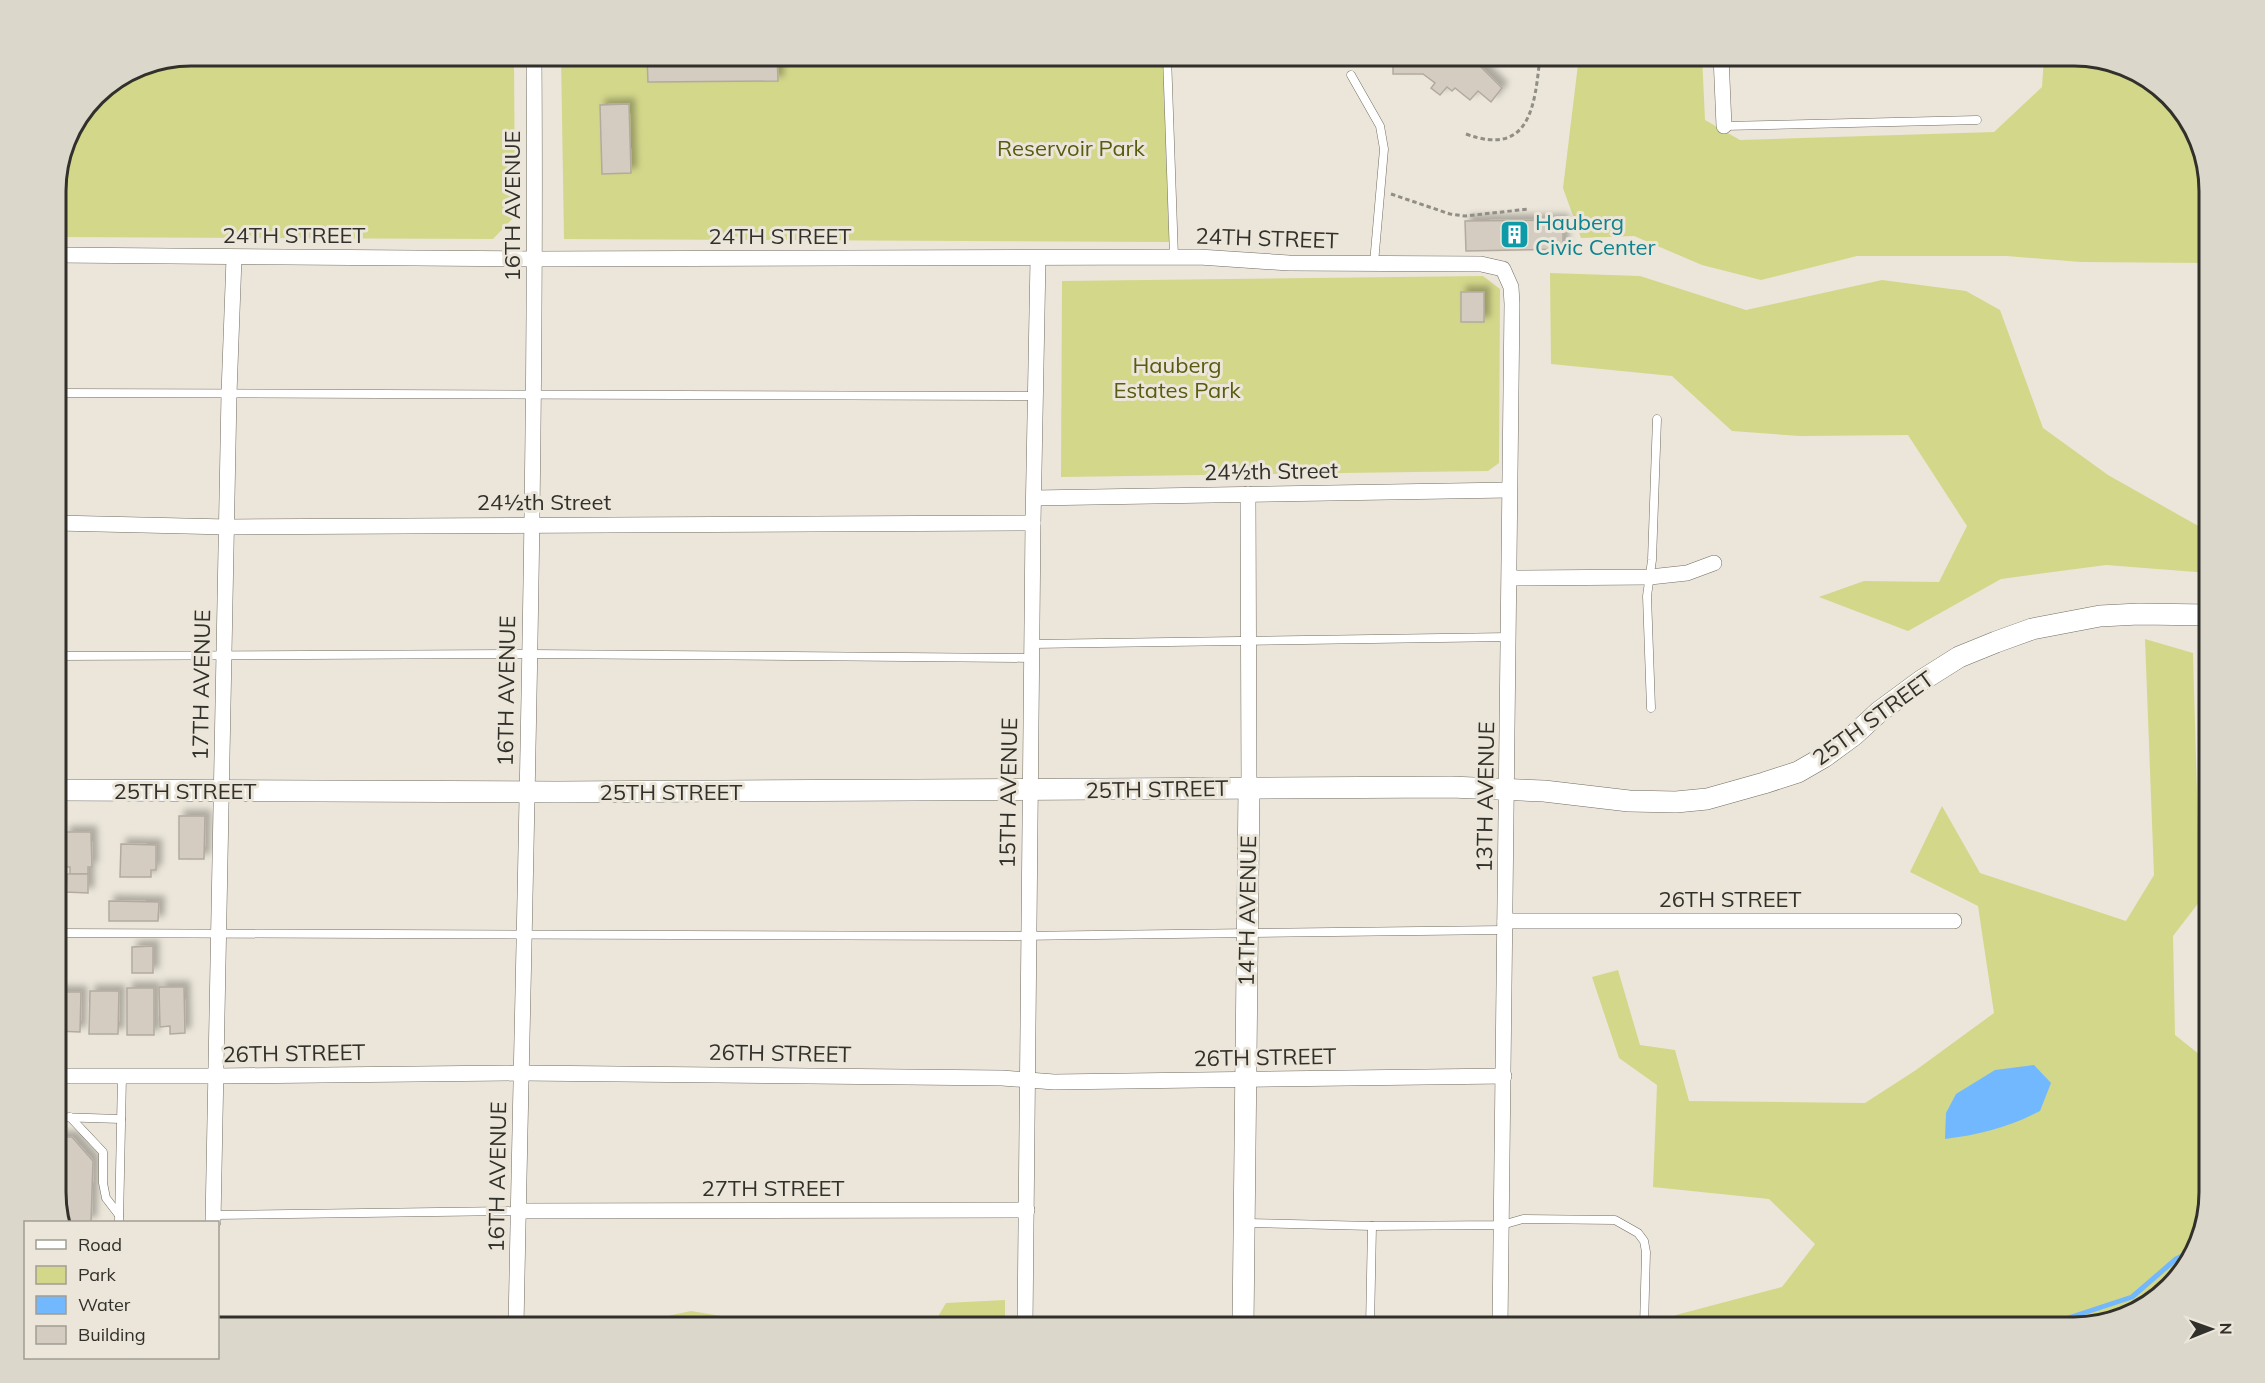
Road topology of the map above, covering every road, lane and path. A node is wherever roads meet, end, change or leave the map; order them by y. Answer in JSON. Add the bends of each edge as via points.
{"nodes":[{"id":1,"x":534,"y":66,"type":"edge"},
{"id":2,"x":1167,"y":66,"type":"edge"},
{"id":3,"x":1539,"y":66,"type":"edge"},
{"id":4,"x":1722,"y":66,"type":"edge"},
{"id":5,"x":1351,"y":75,"type":"dead end"},
{"id":6,"x":1977,"y":120,"type":"dead end"},
{"id":7,"x":1724,"y":126,"type":"joint"},
{"id":8,"x":1466,"y":134,"type":"dead end"},
{"id":9,"x":1381,"y":189,"type":"junction"},
{"id":10,"x":1529,"y":209,"type":"dead end"},
{"id":11,"x":66,"y":255,"type":"edge"},
{"id":12,"x":1174,"y":257,"type":"junction"},
{"id":13,"x":234,"y":258,"type":"junction"},
{"id":14,"x":535,"y":259,"type":"junction"},
{"id":15,"x":1038,"y":259,"type":"junction"},
{"id":16,"x":1374,"y":263,"type":"junction"},
{"id":17,"x":1503,"y":269,"type":"joint"},
{"id":18,"x":66,"y":393,"type":"edge"},
{"id":19,"x":229,"y":394,"type":"junction"},
{"id":20,"x":534,"y":395,"type":"junction"},
{"id":21,"x":1035,"y":396,"type":"junction"},
{"id":22,"x":1658,"y":419,"type":"dead end"},
{"id":23,"x":1509,"y":490,"type":"junction"},
{"id":24,"x":1248,"y":494,"type":"junction"},
{"id":25,"x":1034,"y":498,"type":"junction"},
{"id":26,"x":66,"y":523,"type":"edge"},
{"id":27,"x":1033,"y":523,"type":"junction"},
{"id":28,"x":533,"y":525,"type":"junction"},
{"id":29,"x":228,"y":527,"type":"junction"},
{"id":30,"x":1714,"y":563,"type":"dead end"},
{"id":31,"x":1650,"y":577,"type":"junction"},
{"id":32,"x":1510,"y":578,"type":"junction"},
{"id":33,"x":2199,"y":615,"type":"edge"},
{"id":34,"x":1509,"y":637,"type":"junction"},
{"id":35,"x":1247,"y":640,"type":"junction"},
{"id":36,"x":1032,"y":651,"type":"junction"},
{"id":37,"x":529,"y":654,"type":"junction"},
{"id":38,"x":225,"y":655,"type":"junction"},
{"id":39,"x":66,"y":656,"type":"edge"},
{"id":40,"x":1651,"y":708,"type":"dead end"},
{"id":41,"x":1248,"y":788,"type":"junction"},
{"id":42,"x":1508,"y":788,"type":"junction"},
{"id":43,"x":66,"y":790,"type":"edge"},
{"id":44,"x":1030,"y":790,"type":"junction"},
{"id":45,"x":222,"y":791,"type":"junction"},
{"id":46,"x":526,"y":791,"type":"junction"},
{"id":47,"x":1954,"y":921,"type":"dead end"},
{"id":48,"x":1505,"y":925,"type":"junction"},
{"id":49,"x":1246,"y":932,"type":"junction"},
{"id":50,"x":66,"y":933,"type":"edge"},
{"id":51,"x":523,"y":933,"type":"junction"},
{"id":52,"x":219,"y":935,"type":"junction"},
{"id":53,"x":1029,"y":936,"type":"junction"},
{"id":54,"x":522,"y":1073,"type":"junction"},
{"id":55,"x":66,"y":1076,"type":"edge"},
{"id":56,"x":122,"y":1076,"type":"junction"},
{"id":57,"x":217,"y":1076,"type":"junction"},
{"id":58,"x":1504,"y":1076,"type":"junction"},
{"id":59,"x":1028,"y":1080,"type":"junction"},
{"id":60,"x":1245,"y":1080,"type":"junction"},
{"id":61,"x":66,"y":1117,"type":"edge"},
{"id":62,"x":70,"y":1117,"type":"junction"},
{"id":63,"x":121,"y":1119,"type":"junction"},
{"id":64,"x":1027,"y":1210,"type":"junction"},
{"id":65,"x":518,"y":1211,"type":"junction"},
{"id":66,"x":119,"y":1219,"type":"edge"},
{"id":67,"x":213,"y":1219,"type":"edge"},
{"id":68,"x":1244,"y":1223,"type":"junction"},
{"id":69,"x":1502,"y":1225,"type":"junction"},
{"id":70,"x":1372,"y":1226,"type":"junction"},
{"id":71,"x":516,"y":1317,"type":"edge"},
{"id":72,"x":1025,"y":1317,"type":"edge"},
{"id":73,"x":1243,"y":1317,"type":"edge"},
{"id":74,"x":1370,"y":1317,"type":"edge"},
{"id":75,"x":1500,"y":1317,"type":"edge"},
{"id":76,"x":1644,"y":1317,"type":"edge"}],
"edges":[{"from":1,"to":14,"type":"street","name":"16TH AVENUE"},
{"from":2,"to":12,"type":"lane"},
{"from":3,"to":8,"type":"path","via":[[1527,120],[1516,134],[1499,141],[1484,141]]},
{"from":4,"to":7,"type":"street"},
{"from":5,"to":9,"type":"lane","via":[[1380,126],[1384,149]]},
{"from":6,"to":7,"type":"lane"},
{"from":9,"to":10,"type":"path","via":[[1450,214]]},
{"from":9,"to":16,"type":"lane"},
{"from":11,"to":13,"type":"street","name":"24TH STREET"},
{"from":12,"to":15,"type":"street","name":"24TH STREET"},
{"from":12,"to":16,"type":"street","name":"24TH STREET"},
{"from":13,"to":14,"type":"street","name":"24TH STREET"},
{"from":13,"to":19,"type":"street","name":"17TH AVENUE"},
{"from":14,"to":15,"type":"street","name":"24TH STREET"},
{"from":14,"to":20,"type":"street","name":"16TH AVENUE"},
{"from":15,"to":21,"type":"street","name":"15TH AVENUE"},
{"from":16,"to":17,"type":"street","name":"24TH STREET","via":[[1475,264]]},
{"from":17,"to":23,"type":"street","name":"13TH AVENUE","via":[[1511,288],[1512,304]]},
{"from":18,"to":19,"type":"lane"},
{"from":19,"to":20,"type":"lane"},
{"from":19,"to":29,"type":"street","name":"17TH AVENUE"},
{"from":20,"to":21,"type":"lane"},
{"from":20,"to":28,"type":"street","name":"16TH AVENUE"},
{"from":21,"to":25,"type":"street","name":"15TH AVENUE"},
{"from":22,"to":31,"type":"lane"},
{"from":23,"to":24,"type":"street","name":"24½th Street"},
{"from":23,"to":32,"type":"street","name":"13TH AVENUE"},
{"from":24,"to":25,"type":"street","name":"24½th Street"},
{"from":24,"to":35,"type":"street","name":"14TH AVENUE"},
{"from":25,"to":27,"type":"street","name":"15TH AVENUE"},
{"from":26,"to":29,"type":"street","name":"24½th Street"},
{"from":27,"to":28,"type":"street","name":"24½th Street"},
{"from":27,"to":36,"type":"street","name":"15TH AVENUE"},
{"from":28,"to":29,"type":"street","name":"24½th Street"},
{"from":28,"to":37,"type":"street","name":"16TH AVENUE"},
{"from":29,"to":38,"type":"street","name":"17TH AVENUE"},
{"from":30,"to":31,"type":"street","via":[[1687,573]]},
{"from":31,"to":32,"type":"street"},
{"from":31,"to":40,"type":"lane","via":[[1647,596]]},
{"from":32,"to":34,"type":"street","name":"13TH AVENUE"},
{"from":33,"to":42,"type":"street","name":"25TH STREET","via":[[2100,616],[2032,629],[1995,642],[1959,657],[1921,681],[1807,767],[1707,799],[1629,801]]},
{"from":34,"to":35,"type":"lane"},
{"from":34,"to":42,"type":"street","name":"13TH AVENUE"},
{"from":35,"to":36,"type":"lane"},
{"from":35,"to":41,"type":"street","name":"14TH AVENUE"},
{"from":36,"to":37,"type":"lane"},
{"from":36,"to":44,"type":"street","name":"15TH AVENUE"},
{"from":37,"to":38,"type":"lane"},
{"from":37,"to":46,"type":"street","name":"16TH AVENUE"},
{"from":38,"to":39,"type":"lane"},
{"from":38,"to":45,"type":"street","name":"17TH AVENUE"},
{"from":41,"to":42,"type":"street","name":"25TH STREET"},
{"from":41,"to":44,"type":"street","name":"25TH STREET"},
{"from":41,"to":49,"type":"street","name":"14TH AVENUE"},
{"from":42,"to":48,"type":"street","name":"13TH AVENUE"},
{"from":43,"to":45,"type":"street","name":"25TH STREET"},
{"from":44,"to":46,"type":"street","name":"25TH STREET"},
{"from":44,"to":53,"type":"street","name":"15TH AVENUE"},
{"from":45,"to":46,"type":"street","name":"25TH STREET"},
{"from":45,"to":52,"type":"street","name":"17TH AVENUE"},
{"from":46,"to":51,"type":"street","name":"16TH AVENUE"},
{"from":47,"to":48,"type":"street","name":"26TH STREET"},
{"from":48,"to":49,"type":"lane"},
{"from":48,"to":58,"type":"street","name":"13TH AVENUE"},
{"from":49,"to":53,"type":"lane"},
{"from":49,"to":60,"type":"street","name":"14TH AVENUE"},
{"from":50,"to":52,"type":"lane"},
{"from":51,"to":52,"type":"lane"},
{"from":51,"to":53,"type":"lane"},
{"from":51,"to":54,"type":"street","name":"16TH AVENUE"},
{"from":52,"to":57,"type":"street","name":"17TH AVENUE"},
{"from":53,"to":59,"type":"street","name":"15TH AVENUE"},
{"from":54,"to":57,"type":"street","name":"26TH STREET"},
{"from":54,"to":59,"type":"street","name":"26TH STREET"},
{"from":54,"to":65,"type":"street","name":"16TH AVENUE"},
{"from":55,"to":56,"type":"street","name":"26TH STREET"},
{"from":56,"to":57,"type":"street","name":"26TH STREET"},
{"from":56,"to":63,"type":"lane"},
{"from":57,"to":67,"type":"street","name":"17TH AVENUE"},
{"from":58,"to":60,"type":"street","name":"26TH STREET"},
{"from":58,"to":69,"type":"street","name":"13TH AVENUE"},
{"from":59,"to":60,"type":"street","name":"26TH STREET"},
{"from":59,"to":64,"type":"street","name":"15TH AVENUE"},
{"from":60,"to":68,"type":"street","name":"14TH AVENUE"},
{"from":61,"to":62,"type":"lane"},
{"from":62,"to":63,"type":"lane"},
{"from":62,"to":66,"type":"lane","via":[[103,1152],[106,1198]]},
{"from":63,"to":66,"type":"lane"},
{"from":64,"to":65,"type":"street","name":"27TH STREET"},
{"from":64,"to":72,"type":"street","name":"15TH AVENUE"},
{"from":65,"to":67,"type":"lane"},
{"from":65,"to":71,"type":"street","name":"16TH AVENUE"},
{"from":68,"to":70,"type":"lane"},
{"from":68,"to":73,"type":"street","name":"14TH AVENUE"},
{"from":69,"to":70,"type":"lane"},
{"from":69,"to":75,"type":"street","name":"13TH AVENUE"},
{"from":69,"to":76,"type":"lane","via":[[1523,1219],[1615,1220],[1638,1233],[1647,1252]]},
{"from":70,"to":74,"type":"lane"}]}
